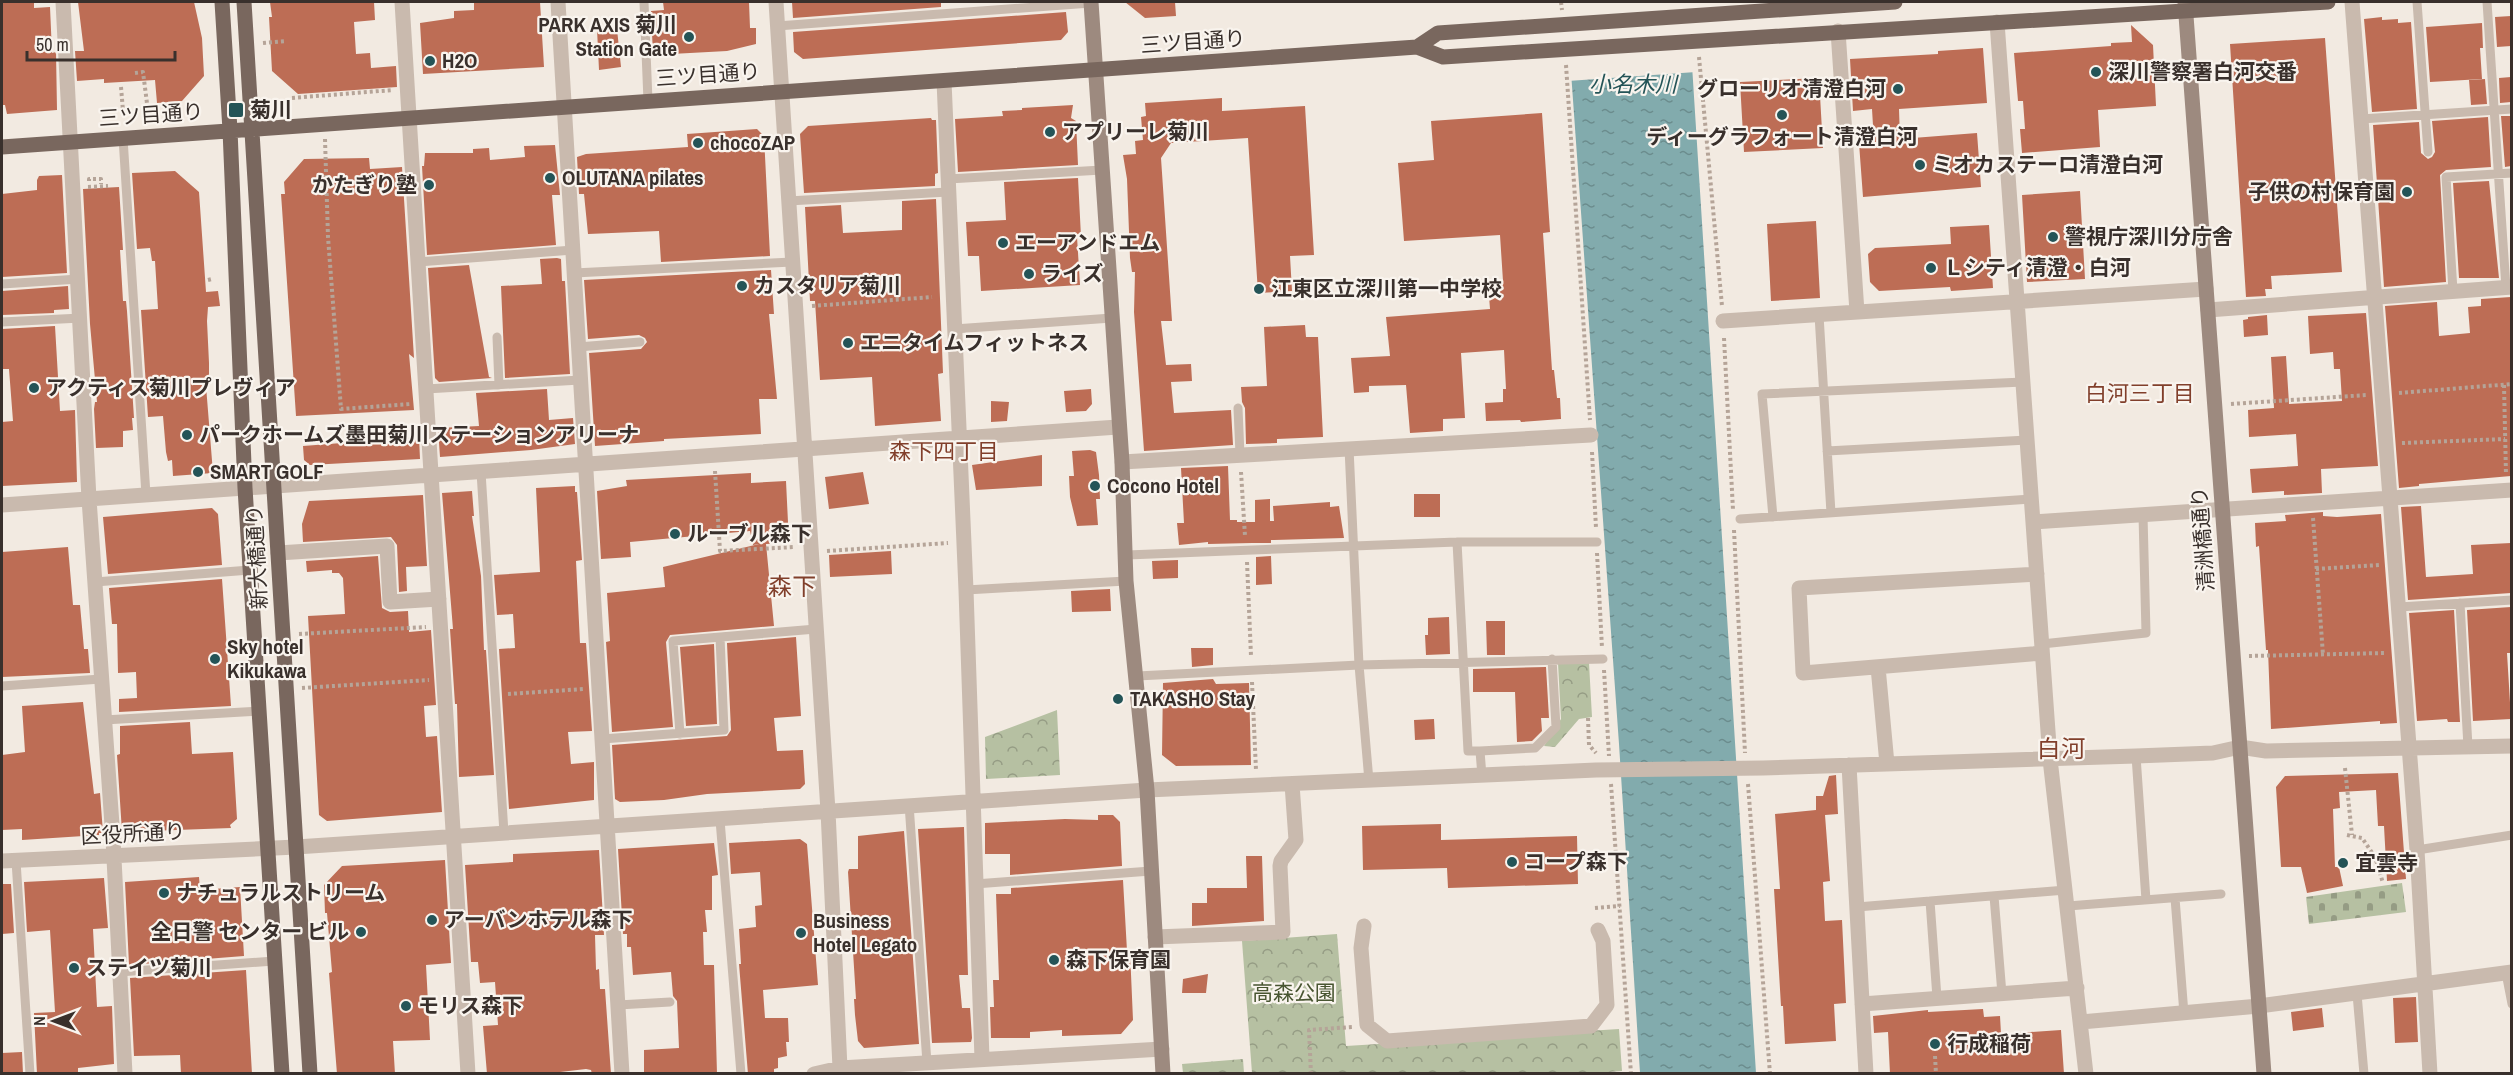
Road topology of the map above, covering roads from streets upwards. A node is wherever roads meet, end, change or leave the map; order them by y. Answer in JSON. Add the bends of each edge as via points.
{"nodes":[{"id":1,"x":63,"y":2,"type":"edge"},
{"id":2,"x":222,"y":2,"type":"edge"},
{"id":3,"x":244,"y":2,"type":"edge"},
{"id":4,"x":402,"y":2,"type":"edge"},
{"id":5,"x":558,"y":2,"type":"edge"},
{"id":6,"x":776,"y":2,"type":"edge"},
{"id":7,"x":1091,"y":2,"type":"edge"},
{"id":8,"x":1895,"y":2,"type":"edge"},
{"id":9,"x":2328,"y":2,"type":"edge"},
{"id":10,"x":2352,"y":2,"type":"edge"},
{"id":11,"x":2186,"y":7,"type":"edge"},
{"id":12,"x":1997,"y":22,"type":"junction"},
{"id":13,"x":1838,"y":31,"type":"junction"},
{"id":14,"x":1418,"y":47,"type":"junction"},
{"id":15,"x":1095,"y":70,"type":"junction"},
{"id":16,"x":944,"y":81,"type":"junction"},
{"id":17,"x":781,"y":92,"type":"junction"},
{"id":18,"x":564,"y":106,"type":"junction"},
{"id":19,"x":410,"y":117,"type":"junction"},
{"id":20,"x":252,"y":128,"type":"junction"},
{"id":21,"x":230,"y":130,"type":"junction"},
{"id":22,"x":69,"y":142,"type":"junction"},
{"id":23,"x":2,"y":147,"type":"edge"},
{"id":24,"x":2508,"y":288,"type":"edge"},
{"id":25,"x":2206,"y":289,"type":"junction"},
{"id":26,"x":2375,"y":297,"type":"junction"},
{"id":27,"x":2017,"y":302,"type":"junction"},
{"id":28,"x":2208,"y":310,"type":"junction"},
{"id":29,"x":1857,"y":312,"type":"junction"},
{"id":30,"x":1723,"y":321,"type":"road end"},
{"id":31,"x":1118,"y":427,"type":"junction"},
{"id":32,"x":1591,"y":435,"type":"dead end"},
{"id":33,"x":959,"y":437,"type":"junction"},
{"id":34,"x":804,"y":450,"type":"junction"},
{"id":35,"x":1122,"y":462,"type":"junction"},
{"id":36,"x":586,"y":465,"type":"junction"},
{"id":37,"x":431,"y":475,"type":"junction"},
{"id":38,"x":274,"y":487,"type":"junction"},
{"id":39,"x":245,"y":489,"type":"junction"},
{"id":40,"x":2509,"y":490,"type":"edge"},
{"id":41,"x":2390,"y":497,"type":"junction"},
{"id":42,"x":89,"y":499,"type":"junction"},
{"id":43,"x":2,"y":505,"type":"edge"},
{"id":44,"x":2222,"y":510,"type":"junction"},
{"id":45,"x":2033,"y":522,"type":"junction"},
{"id":46,"x":278,"y":553,"type":"junction"},
{"id":47,"x":2037,"y":574,"type":"junction"},
{"id":48,"x":439,"y":599,"type":"junction"},
{"id":49,"x":2042,"y":649,"type":"junction"},
{"id":50,"x":1878,"y":668,"type":"junction"},
{"id":51,"x":2511,"y":746,"type":"edge"},
{"id":52,"x":2240,"y":747,"type":"junction"},
{"id":53,"x":2407,"y":748,"type":"junction"},
{"id":54,"x":2050,"y":759,"type":"junction"},
{"id":55,"x":1887,"y":764,"type":"junction"},
{"id":56,"x":1849,"y":765,"type":"junction"},
{"id":57,"x":1292,"y":784,"type":"junction"},
{"id":58,"x":1147,"y":790,"type":"junction"},
{"id":59,"x":972,"y":802,"type":"junction"},
{"id":60,"x":828,"y":811,"type":"junction"},
{"id":61,"x":607,"y":825,"type":"junction"},
{"id":62,"x":454,"y":836,"type":"junction"},
{"id":63,"x":296,"y":847,"type":"junction"},
{"id":64,"x":267,"y":848,"type":"junction"},
{"id":65,"x":114,"y":856,"type":"junction"},
{"id":66,"x":9,"y":861,"type":"edge"},
{"id":67,"x":1155,"y":938,"type":"junction"},
{"id":68,"x":2509,"y":973,"type":"edge"},
{"id":69,"x":2424,"y":984,"type":"junction"},
{"id":70,"x":2077,"y":988,"type":"junction"},
{"id":71,"x":1862,"y":1004,"type":"junction"},
{"id":72,"x":2259,"y":1006,"type":"junction"},
{"id":73,"x":2081,"y":1022,"type":"junction"},
{"id":74,"x":1367,"y":1025,"type":"joint"},
{"id":75,"x":1162,"y":1049,"type":"junction"},
{"id":76,"x":982,"y":1059,"type":"junction"},
{"id":77,"x":840,"y":1068,"type":"junction"},
{"id":78,"x":816,"y":1073,"type":"edge"},
{"id":79,"x":2264,"y":1073,"type":"edge"},
{"id":80,"x":125,"y":1074,"type":"edge"},
{"id":81,"x":282,"y":1074,"type":"edge"},
{"id":82,"x":310,"y":1074,"type":"edge"},
{"id":83,"x":468,"y":1074,"type":"edge"},
{"id":84,"x":622,"y":1074,"type":"edge"},
{"id":85,"x":1163,"y":1074,"type":"edge"},
{"id":86,"x":1866,"y":1074,"type":"edge"},
{"id":87,"x":2086,"y":1074,"type":"edge"},
{"id":88,"x":2430,"y":1074,"type":"edge"}],
"edges":[{"from":1,"to":22,"type":"street"},
{"from":2,"to":21,"type":"main road","name":"新大橋通り"},
{"from":3,"to":20,"type":"main road","name":"新大橋通り"},
{"from":4,"to":19,"type":"street"},
{"from":5,"to":18,"type":"street"},
{"from":6,"to":17,"type":"street"},
{"from":7,"to":15,"type":"street"},
{"from":8,"to":14,"type":"main road","name":"三ツ目通り","via":[[1438,33]]},
{"from":9,"to":11,"type":"main road","name":"三ツ目通り"},
{"from":10,"to":26,"type":"street"},
{"from":11,"to":12,"type":"main road","name":"三ツ目通り"},
{"from":11,"to":25,"type":"street","name":"清洲橋通り"},
{"from":12,"to":13,"type":"main road","name":"三ツ目通り"},
{"from":12,"to":27,"type":"street"},
{"from":13,"to":14,"type":"main road","name":"三ツ目通り","via":[[1443,57]]},
{"from":13,"to":29,"type":"street"},
{"from":14,"to":15,"type":"main road","name":"三ツ目通り"},
{"from":15,"to":16,"type":"main road","name":"三ツ目通り"},
{"from":15,"to":31,"type":"street"},
{"from":16,"to":17,"type":"main road","name":"三ツ目通り"},
{"from":16,"to":33,"type":"street"},
{"from":17,"to":18,"type":"main road","name":"三ツ目通り"},
{"from":17,"to":34,"type":"street"},
{"from":18,"to":19,"type":"main road","name":"三ツ目通り"},
{"from":18,"to":36,"type":"street"},
{"from":19,"to":20,"type":"main road","name":"三ツ目通り"},
{"from":19,"to":37,"type":"street"},
{"from":20,"to":21,"type":"main road","name":"三ツ目通り"},
{"from":20,"to":38,"type":"main road","name":"新大橋通り"},
{"from":21,"to":22,"type":"main road","name":"三ツ目通り"},
{"from":21,"to":39,"type":"main road","name":"新大橋通り"},
{"from":22,"to":23,"type":"main road","name":"三ツ目通り"},
{"from":22,"to":42,"type":"street"},
{"from":24,"to":26,"type":"street"},
{"from":25,"to":27,"type":"street"},
{"from":25,"to":28,"type":"street","name":"清洲橋通り"},
{"from":26,"to":28,"type":"street"},
{"from":26,"to":41,"type":"street"},
{"from":27,"to":29,"type":"street"},
{"from":27,"to":45,"type":"street"},
{"from":28,"to":44,"type":"street","name":"清洲橋通り"},
{"from":29,"to":30,"type":"street"},
{"from":31,"to":33,"type":"street"},
{"from":31,"to":35,"type":"street"},
{"from":32,"to":35,"type":"street"},
{"from":33,"to":34,"type":"street"},
{"from":33,"to":59,"type":"street"},
{"from":34,"to":36,"type":"street"},
{"from":34,"to":60,"type":"street"},
{"from":35,"to":58,"type":"street","via":[[1126,581]]},
{"from":36,"to":37,"type":"street"},
{"from":36,"to":61,"type":"street"},
{"from":37,"to":38,"type":"street"},
{"from":37,"to":48,"type":"street"},
{"from":38,"to":39,"type":"street"},
{"from":38,"to":46,"type":"main road","name":"新大橋通り"},
{"from":39,"to":42,"type":"street"},
{"from":39,"to":64,"type":"main road","name":"新大橋通り"},
{"from":40,"to":41,"type":"street"},
{"from":41,"to":44,"type":"street"},
{"from":41,"to":53,"type":"street"},
{"from":42,"to":43,"type":"street"},
{"from":42,"to":65,"type":"street"},
{"from":44,"to":45,"type":"street"},
{"from":44,"to":52,"type":"street","name":"清洲橋通り"},
{"from":45,"to":47,"type":"street"},
{"from":46,"to":48,"type":"street","via":[[387,546],[390,602]]},
{"from":46,"to":63,"type":"main road","name":"新大橋通り"},
{"from":47,"to":49,"type":"street"},
{"from":47,"to":50,"type":"street","via":[[1799,588],[1803,673]]},
{"from":48,"to":62,"type":"street"},
{"from":49,"to":50,"type":"street"},
{"from":49,"to":54,"type":"street"},
{"from":50,"to":55,"type":"street"},
{"from":51,"to":53,"type":"street","name":"区役所通り"},
{"from":52,"to":53,"type":"street","name":"区役所通り","via":[[2266,751]]},
{"from":52,"to":54,"type":"street","name":"区役所通り","via":[[2213,753]]},
{"from":52,"to":72,"type":"street","name":"清洲橋通り"},
{"from":53,"to":69,"type":"street"},
{"from":54,"to":55,"type":"street","name":"区役所通り"},
{"from":54,"to":70,"type":"street"},
{"from":55,"to":56,"type":"street","name":"区役所通り"},
{"from":56,"to":57,"type":"street","name":"区役所通り","via":[[1596,770]]},
{"from":56,"to":71,"type":"street"},
{"from":57,"to":58,"type":"street","name":"区役所通り"},
{"from":57,"to":67,"type":"street","via":[[1296,840],[1280,866],[1283,932]]},
{"from":58,"to":59,"type":"street","name":"区役所通り"},
{"from":58,"to":67,"type":"street"},
{"from":59,"to":60,"type":"street","name":"区役所通り"},
{"from":59,"to":76,"type":"street"},
{"from":60,"to":61,"type":"street","name":"区役所通り"},
{"from":60,"to":77,"type":"street"},
{"from":61,"to":62,"type":"street","name":"区役所通り"},
{"from":61,"to":84,"type":"street"},
{"from":62,"to":63,"type":"street","name":"区役所通り"},
{"from":62,"to":83,"type":"street"},
{"from":63,"to":64,"type":"street","name":"区役所通り"},
{"from":63,"to":82,"type":"main road","name":"新大橋通り"},
{"from":64,"to":65,"type":"street","name":"区役所通り"},
{"from":64,"to":81,"type":"main road","name":"新大橋通り"},
{"from":65,"to":66,"type":"street","name":"区役所通り"},
{"from":65,"to":80,"type":"street"},
{"from":67,"to":75,"type":"street"},
{"from":68,"to":69,"type":"street"},
{"from":69,"to":72,"type":"street"},
{"from":69,"to":88,"type":"street"},
{"from":70,"to":71,"type":"street"},
{"from":70,"to":73,"type":"street"},
{"from":71,"to":86,"type":"street"},
{"from":72,"to":73,"type":"street"},
{"from":72,"to":79,"type":"street","name":"清洲橋通り"},
{"from":73,"to":87,"type":"street"},
{"from":74,"to":74,"type":"street","via":[[1387,1041],[1591,1026],[1607,1005],[1603,941],[1598,930],[1594,942],[1598,1002],[1585,1018],[1389,1032],[1374,1019],[1370,948],[1364,926],[1361,948]]},
{"from":75,"to":76,"type":"street"},
{"from":75,"to":85,"type":"street"},
{"from":76,"to":77,"type":"street"},
{"from":77,"to":78,"type":"street"}]}
